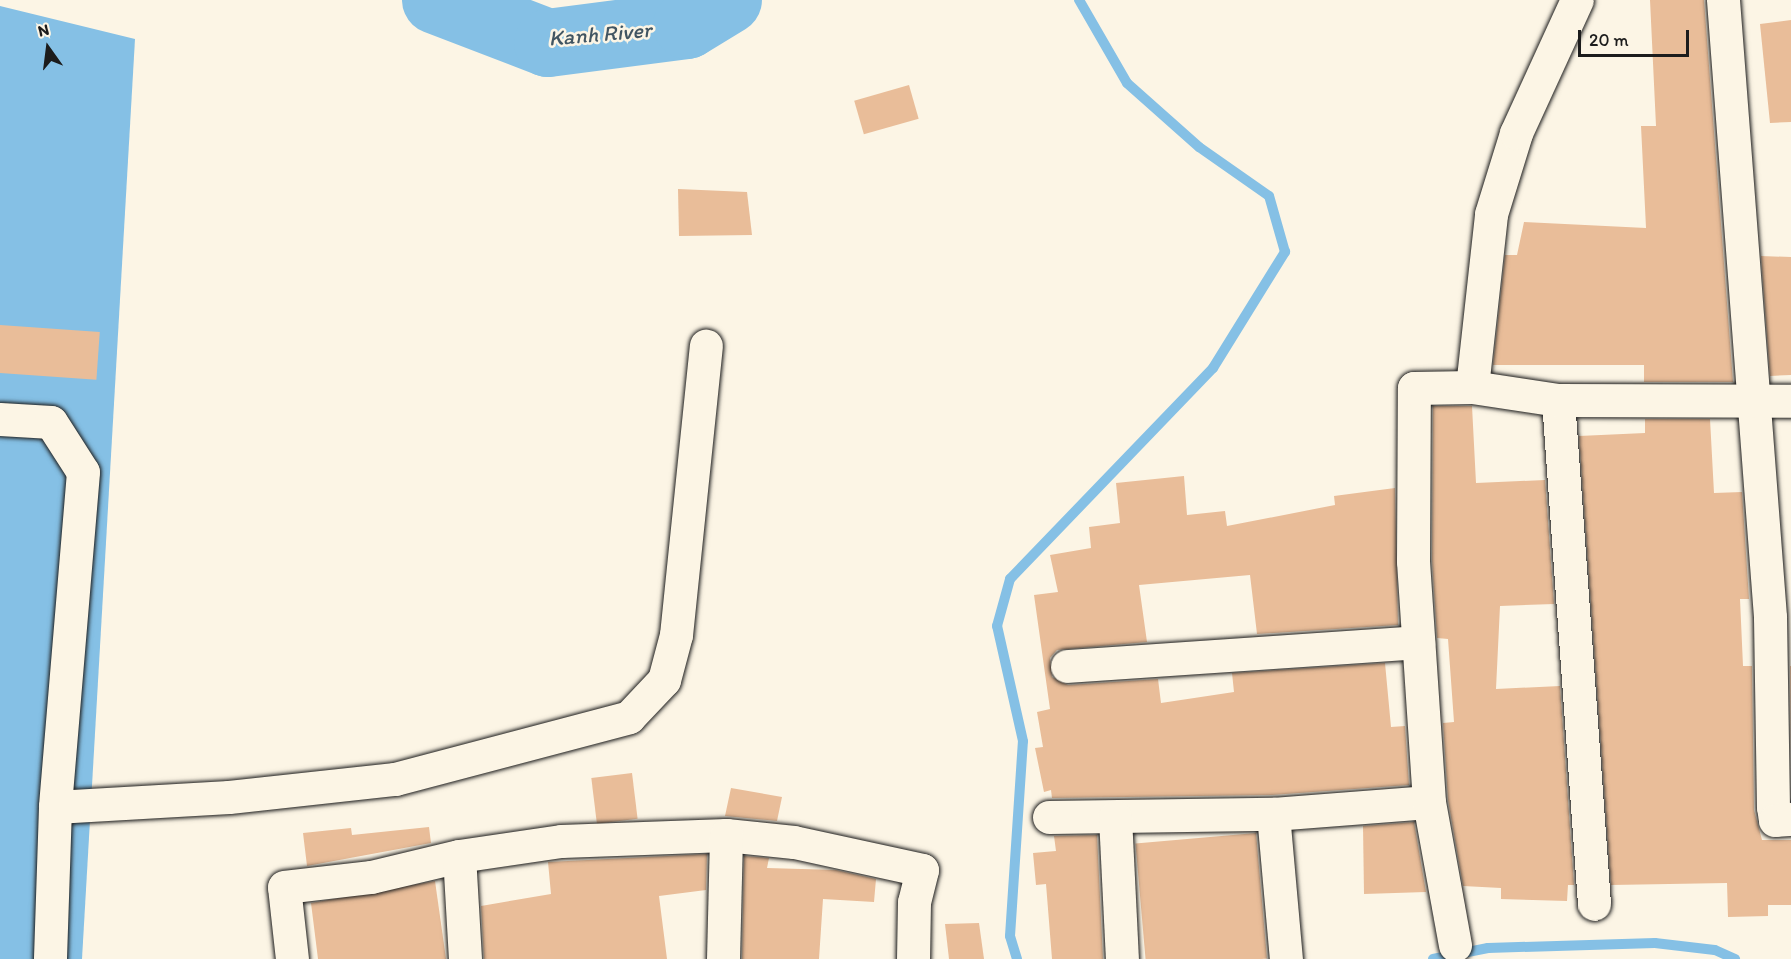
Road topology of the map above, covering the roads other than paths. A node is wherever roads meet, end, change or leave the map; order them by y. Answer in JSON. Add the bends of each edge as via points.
{"nodes":[{"id":1,"x":1577,"y":0,"type":"edge"},
{"id":2,"x":1723,"y":0,"type":"edge"},
{"id":3,"x":706,"y":346,"type":"dead end"},
{"id":4,"x":1472,"y":387,"type":"junction"},
{"id":5,"x":1751,"y":399,"type":"junction"},
{"id":6,"x":1558,"y":400,"type":"junction"},
{"id":7,"x":1791,"y":400,"type":"edge"},
{"id":8,"x":0,"y":419,"type":"edge"},
{"id":9,"x":1780,"y":617,"type":"edge"},
{"id":10,"x":1418,"y":642,"type":"junction"},
{"id":11,"x":1067,"y":666,"type":"dead end"},
{"id":12,"x":1429,"y":802,"type":"junction"},
{"id":13,"x":55,"y":807,"type":"junction"},
{"id":14,"x":1273,"y":814,"type":"junction"},
{"id":15,"x":1049,"y":817,"type":"dead end"},
{"id":16,"x":1115,"y":817,"type":"junction"},
{"id":17,"x":1791,"y":819,"type":"edge"},
{"id":18,"x":726,"y":835,"type":"junction"},
{"id":19,"x":459,"y":856,"type":"junction"},
{"id":20,"x":1594,"y":904,"type":"dead end"},
{"id":21,"x":1455,"y":945,"type":"dead end"},
{"id":22,"x":50,"y":959,"type":"edge"},
{"id":23,"x":292,"y":959,"type":"edge"},
{"id":24,"x":465,"y":959,"type":"edge"},
{"id":25,"x":723,"y":959,"type":"edge"},
{"id":26,"x":913,"y":959,"type":"edge"},
{"id":27,"x":1122,"y":959,"type":"edge"},
{"id":28,"x":1286,"y":959,"type":"edge"}],
"edges":[{"from":1,"to":4,"type":"street","via":[[1516,133],[1491,214]]},
{"from":2,"to":5,"type":"street"},
{"from":3,"to":13,"type":"street","via":[[676,635],[664,680],[629,717],[395,779],[229,797]]},
{"from":4,"to":6,"type":"street"},
{"from":4,"to":10,"type":"street","via":[[1414,388]]},
{"from":5,"to":6,"type":"street"},
{"from":5,"to":7,"type":"street"},
{"from":5,"to":9,"type":"street"},
{"from":6,"to":20,"type":"street"},
{"from":8,"to":13,"type":"street","via":[[51,422],[83,472]]},
{"from":9,"to":17,"type":"street","via":[[1773,807],[1774,820]]},
{"from":10,"to":11,"type":"street"},
{"from":10,"to":12,"type":"street"},
{"from":12,"to":14,"type":"street"},
{"from":12,"to":21,"type":"street"},
{"from":13,"to":22,"type":"street"},
{"from":14,"to":16,"type":"street"},
{"from":14,"to":28,"type":"street"},
{"from":15,"to":16,"type":"street"},
{"from":16,"to":27,"type":"street"},
{"from":18,"to":19,"type":"street","via":[[561,841]]},
{"from":18,"to":25,"type":"street"},
{"from":18,"to":26,"type":"street","via":[[794,842],[922,870],[914,902]]},
{"from":19,"to":23,"type":"street","via":[[371,877],[284,887]]},
{"from":19,"to":24,"type":"street"}]}
